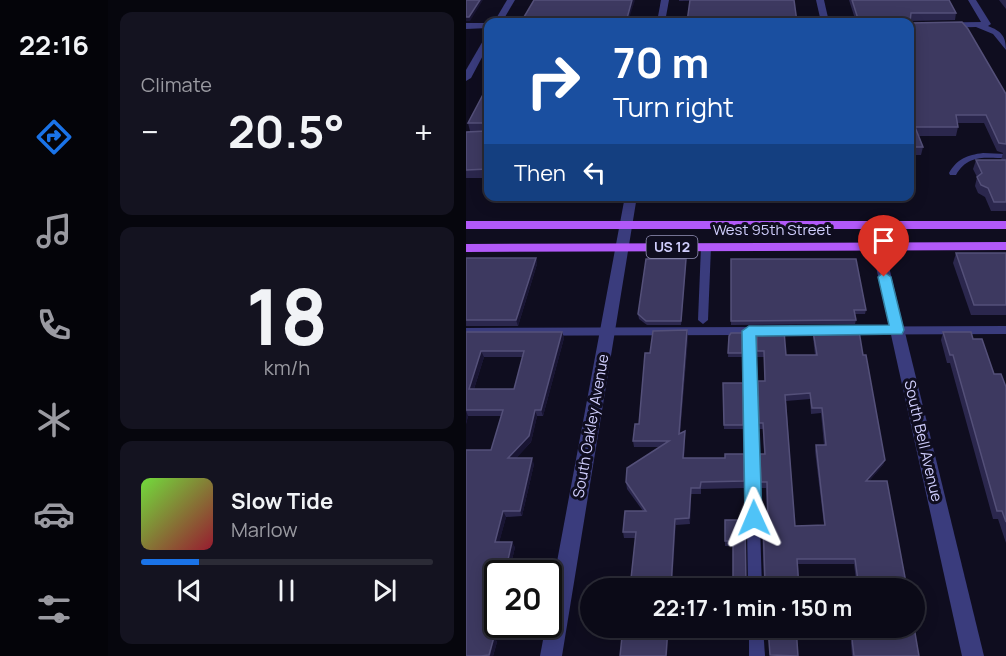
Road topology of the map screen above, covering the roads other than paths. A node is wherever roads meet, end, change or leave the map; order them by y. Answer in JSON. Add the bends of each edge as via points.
{"nodes":[{"id":1,"x":511,"y":0,"type":"edge"},
{"id":2,"x":665,"y":0,"type":"edge"},
{"id":3,"x":820,"y":0,"type":"edge"},
{"id":4,"x":972,"y":0,"type":"edge"},
{"id":5,"x":500,"y":18,"type":"edge"},
{"id":6,"x":662,"y":18,"type":"edge"},
{"id":7,"x":824,"y":18,"type":"edge"},
{"id":8,"x":466,"y":26,"type":"edge"},
{"id":9,"x":484,"y":26,"type":"edge"},
{"id":10,"x":914,"y":26,"type":"edge"},
{"id":11,"x":992,"y":27,"type":"junction"},
{"id":12,"x":484,"y":46,"type":"edge"},
{"id":13,"x":1006,"y":47,"type":"edge"},
{"id":14,"x":466,"y":78,"type":"edge"},
{"id":15,"x":1006,"y":156,"type":"edge"},
{"id":16,"x":953,"y":173,"type":"dead end"},
{"id":17,"x":630,"y":201,"type":"edge"},
{"id":18,"x":466,"y":225,"type":"edge"},
{"id":19,"x":1006,"y":225,"type":"edge"},
{"id":20,"x":626,"y":226,"type":"junction"},
{"id":21,"x":873,"y":226,"type":"junction"},
{"id":22,"x":1006,"y":246,"type":"edge"},
{"id":23,"x":622,"y":247,"type":"junction"},
{"id":24,"x":706,"y":247,"type":"junction"},
{"id":25,"x":878,"y":247,"type":"junction"},
{"id":26,"x":466,"y":248,"type":"edge"},
{"id":27,"x":703,"y":320,"type":"dead end"},
{"id":28,"x":897,"y":330,"type":"junction"},
{"id":29,"x":1006,"y":330,"type":"edge"},
{"id":30,"x":607,"y":331,"type":"junction"},
{"id":31,"x":749,"y":331,"type":"junction"},
{"id":32,"x":466,"y":332,"type":"edge"},
{"id":33,"x":755,"y":578,"type":"edge"},
{"id":34,"x":756,"y":638,"type":"edge"},
{"id":35,"x":551,"y":656,"type":"edge"},
{"id":36,"x":757,"y":656,"type":"edge"},
{"id":37,"x":973,"y":656,"type":"edge"}],
"edges":[{"from":1,"to":5,"type":"street"},
{"from":2,"to":6,"type":"street"},
{"from":3,"to":7,"type":"street"},
{"from":4,"to":11,"type":"street"},
{"from":8,"to":9,"type":"street"},
{"from":10,"to":11,"type":"street"},
{"from":11,"to":13,"type":"street"},
{"from":12,"to":14,"type":"street"},
{"from":15,"to":16,"type":"lane","via":[[967,158],[956,164]]},
{"from":17,"to":20,"type":"street","name":"South Oakley Avenue"},
{"from":18,"to":20,"type":"main road","name":"West 95th Street","number":"US 12"},
{"from":19,"to":21,"type":"main road","name":"West 95th Street","number":"US 12"},
{"from":20,"to":21,"type":"main road","name":"West 95th Street","number":"US 12"},
{"from":20,"to":23,"type":"street","name":"South Oakley Avenue"},
{"from":21,"to":25,"type":"street","name":"South Bell Avenue"},
{"from":22,"to":25,"type":"main road","name":"West 95th Street","number":"US 12"},
{"from":23,"to":24,"type":"main road","name":"West 95th Street","number":"US 12"},
{"from":23,"to":26,"type":"main road","name":"West 95th Street","number":"US 12"},
{"from":23,"to":30,"type":"street","name":"South Oakley Avenue"},
{"from":24,"to":25,"type":"main road","name":"West 95th Street","number":"US 12"},
{"from":24,"to":27,"type":"lane"},
{"from":25,"to":28,"type":"street","name":"South Bell Avenue"},
{"from":28,"to":29,"type":"lane"},
{"from":28,"to":31,"type":"lane"},
{"from":28,"to":37,"type":"street","name":"South Bell Avenue"},
{"from":30,"to":31,"type":"lane"},
{"from":30,"to":32,"type":"lane"},
{"from":30,"to":35,"type":"street","name":"South Oakley Avenue"},
{"from":31,"to":33,"type":"lane"},
{"from":34,"to":36,"type":"lane"}]}
